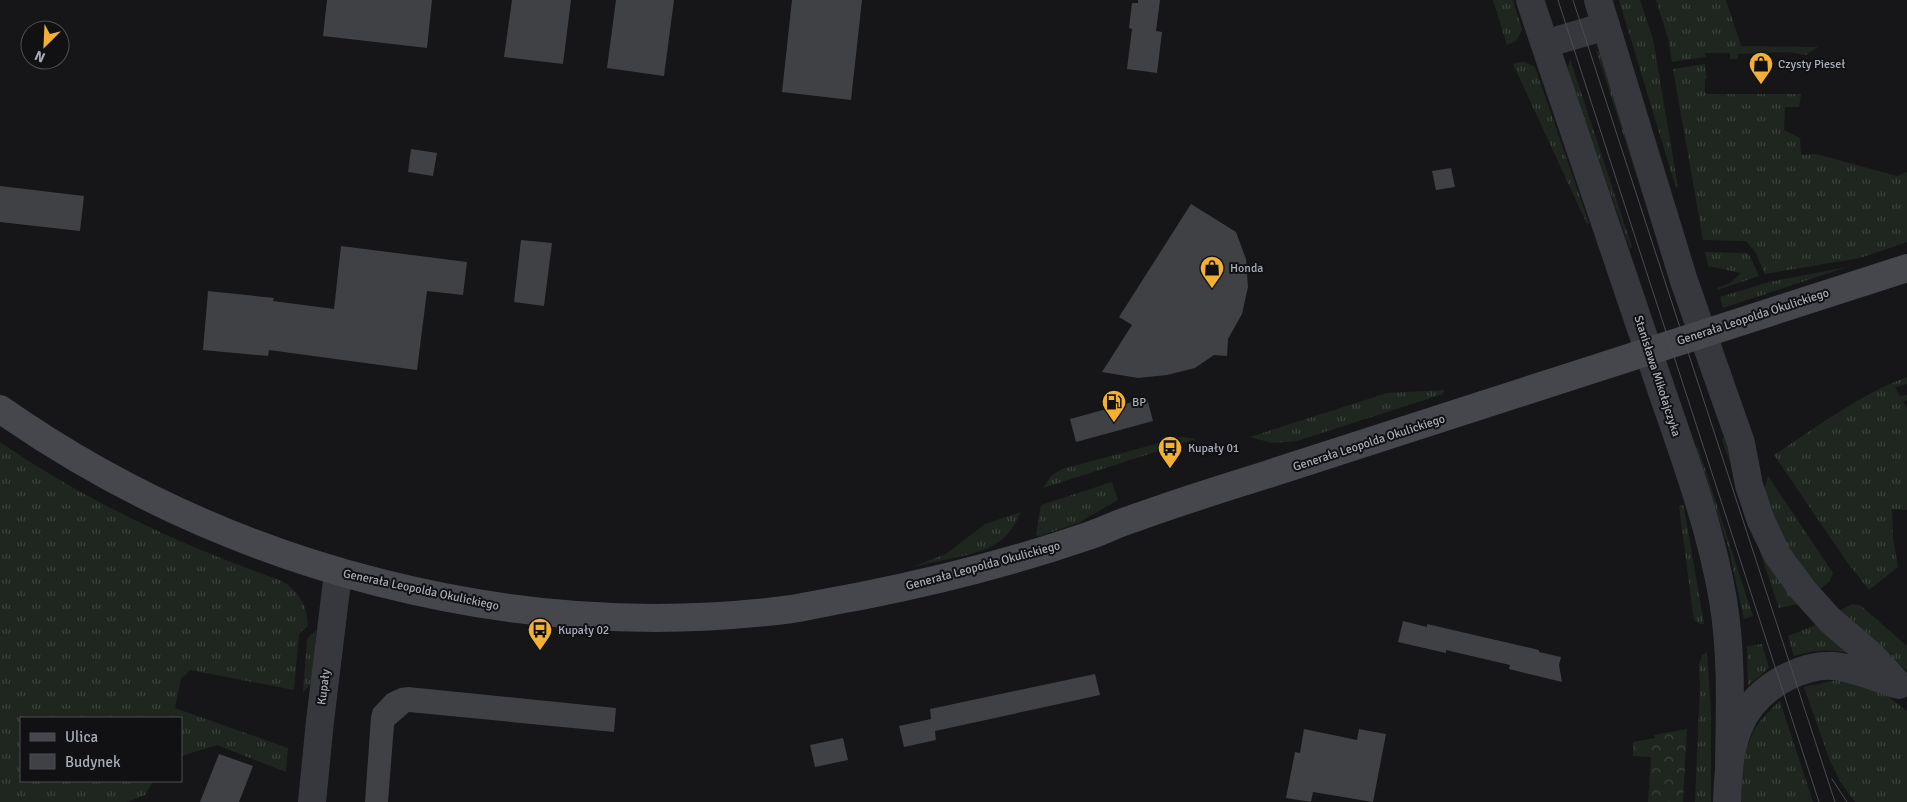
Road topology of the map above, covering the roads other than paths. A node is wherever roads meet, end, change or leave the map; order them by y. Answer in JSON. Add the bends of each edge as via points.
{"nodes":[{"id":1,"x":1530,"y":0,"type":"edge"},
{"id":2,"x":1598,"y":0,"type":"edge"},
{"id":3,"x":1606,"y":26,"type":"junction"},
{"id":4,"x":1545,"y":44,"type":"junction"},
{"id":5,"x":1907,"y":268,"type":"edge"},
{"id":6,"x":0,"y":410,"type":"edge"},
{"id":7,"x":338,"y":572,"type":"junction"},
{"id":8,"x":1903,"y":689,"type":"edge"},
{"id":9,"x":1728,"y":763,"type":"junction"},
{"id":10,"x":312,"y":802,"type":"edge"},
{"id":11,"x":1727,"y":802,"type":"edge"}],
"edges":[{"from":1,"to":4,"type":"street","name":"Stanisława Mikołajczyka"},
{"from":2,"to":3,"type":"street"},
{"from":3,"to":4,"type":"street"},
{"from":3,"to":8,"type":"street","via":[[1684,281],[1737,431],[1761,521],[1778,556],[1802,590]]},
{"from":4,"to":9,"type":"street","name":"Stanisława Mikołajczyka","via":[[1707,534],[1724,602],[1730,656]]},
{"from":5,"to":7,"type":"main road","name":"Generała Leopolda Okulickiego","via":[[1177,503],[1086,537],[968,572],[900,588],[795,608],[724,616],[624,617],[502,607]]},
{"from":6,"to":7,"type":"main road","name":"Generała Leopolda Okulickiego","via":[[68,454],[148,499],[216,529]]},
{"from":7,"to":10,"type":"street","name":"Kupały"},
{"from":8,"to":9,"type":"street","via":[[1844,667],[1817,666],[1793,674],[1766,690],[1749,707],[1736,733]]},
{"from":9,"to":11,"type":"street"}]}
